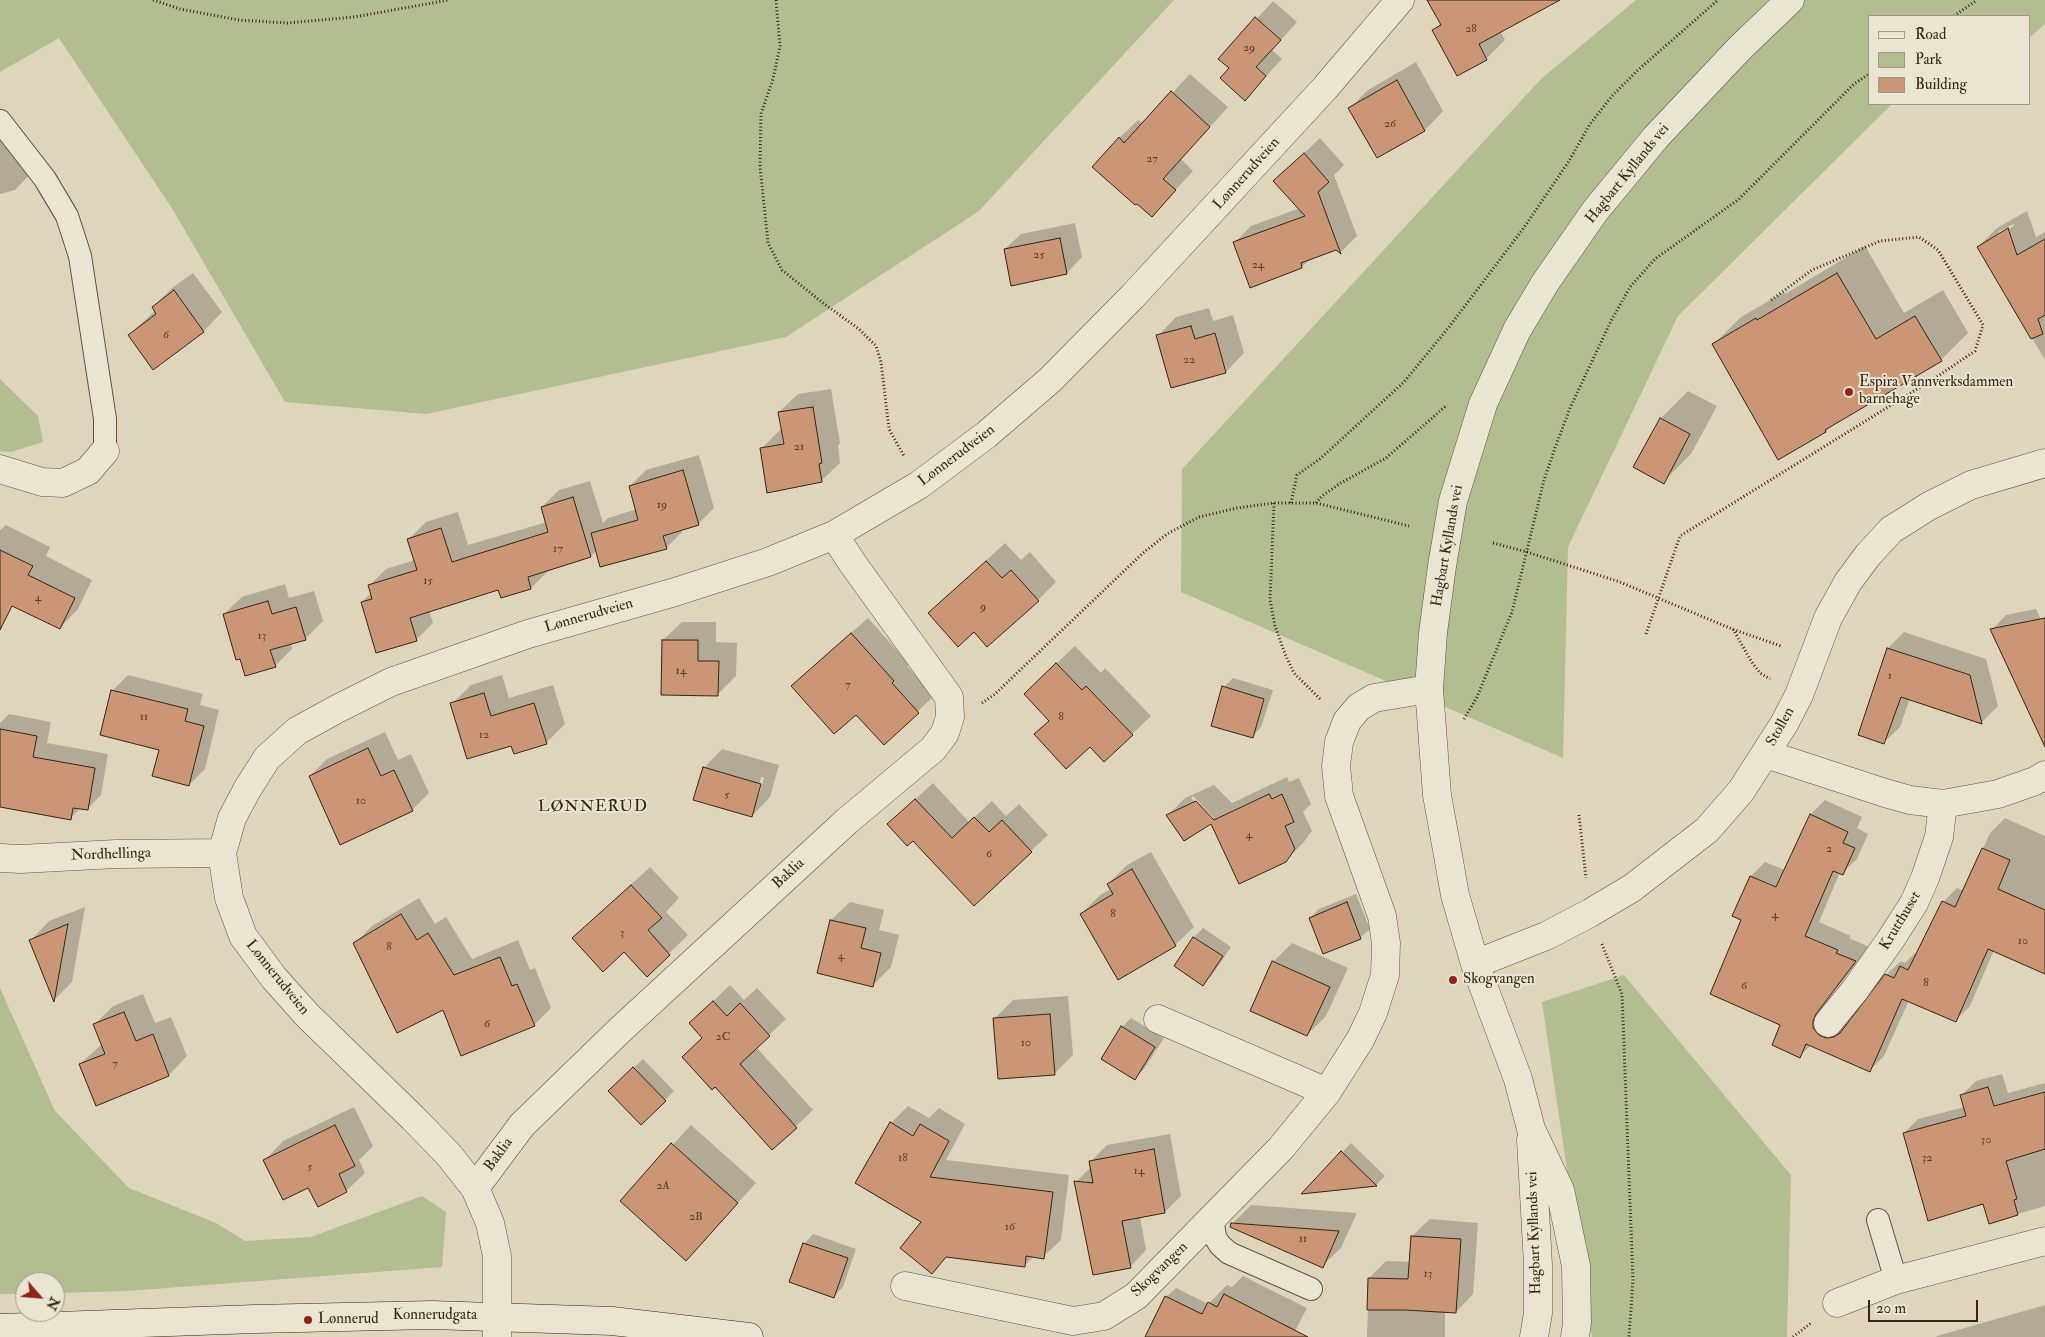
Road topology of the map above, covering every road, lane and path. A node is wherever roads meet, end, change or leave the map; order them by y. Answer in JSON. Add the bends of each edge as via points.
{"nodes":[{"id":1,"x":152,"y":0,"type":"edge"},
{"id":2,"x":449,"y":0,"type":"edge"},
{"id":3,"x":776,"y":0,"type":"edge"},
{"id":4,"x":1400,"y":0,"type":"edge"},
{"id":5,"x":1718,"y":0,"type":"edge"},
{"id":6,"x":1790,"y":0,"type":"edge"},
{"id":7,"x":1977,"y":0,"type":"edge"},
{"id":8,"x":1955,"y":15,"type":"edge"},
{"id":9,"x":1868,"y":75,"type":"edge"},
{"id":10,"x":0,"y":121,"type":"edge"},
{"id":11,"x":1770,"y":301,"type":"dead end"},
{"id":12,"x":1483,"y":404,"type":"junction"},
{"id":13,"x":105,"y":451,"type":"joint"},
{"id":14,"x":2045,"y":464,"type":"edge"},
{"id":15,"x":0,"y":469,"type":"edge"},
{"id":16,"x":919,"y":485,"type":"junction"},
{"id":17,"x":1274,"y":503,"type":"junction"},
{"id":18,"x":1291,"y":503,"type":"junction"},
{"id":19,"x":1316,"y":503,"type":"junction"},
{"id":20,"x":1409,"y":526,"type":"dead end"},
{"id":21,"x":834,"y":535,"type":"junction"},
{"id":22,"x":1493,"y":543,"type":"dead end"},
{"id":23,"x":1527,"y":552,"type":"junction"},
{"id":24,"x":1658,"y":597,"type":"junction"},
{"id":25,"x":1732,"y":629,"type":"junction"},
{"id":26,"x":1646,"y":634,"type":"dead end"},
{"id":27,"x":1814,"y":658,"type":"junction"},
{"id":28,"x":1429,"y":689,"type":"junction"},
{"id":29,"x":1799,"y":694,"type":"junction"},
{"id":30,"x":950,"y":717,"type":"junction"},
{"id":31,"x":1347,"y":721,"type":"junction"},
{"id":32,"x":1432,"y":740,"type":"junction"},
{"id":33,"x":1766,"y":754,"type":"junction"},
{"id":34,"x":2045,"y":775,"type":"edge"},
{"id":35,"x":1943,"y":804,"type":"junction"},
{"id":36,"x":1579,"y":815,"type":"dead end"},
{"id":37,"x":222,"y":853,"type":"junction"},
{"id":38,"x":0,"y":858,"type":"edge"},
{"id":39,"x":1590,"y":913,"type":"junction"},
{"id":40,"x":1475,"y":964,"type":"junction"},
{"id":41,"x":1158,"y":1019,"type":"dead end"},
{"id":42,"x":1828,"y":1023,"type":"dead end"},
{"id":43,"x":1327,"y":1092,"type":"junction"},
{"id":44,"x":1531,"y":1129,"type":"junction"},
{"id":45,"x":475,"y":1188,"type":"junction"},
{"id":46,"x":1212,"y":1218,"type":"junction"},
{"id":47,"x":1878,"y":1220,"type":"dead end"},
{"id":48,"x":2045,"y":1241,"type":"edge"},
{"id":49,"x":1896,"y":1280,"type":"junction"},
{"id":50,"x":906,"y":1286,"type":"dead end"},
{"id":51,"x":1311,"y":1289,"type":"dead end"},
{"id":52,"x":1837,"y":1303,"type":"dead end"},
{"id":53,"x":498,"y":1327,"type":"edge"},
{"id":54,"x":0,"y":1328,"type":"edge"},
{"id":55,"x":749,"y":1337,"type":"edge"},
{"id":56,"x":1534,"y":1337,"type":"edge"},
{"id":57,"x":1574,"y":1337,"type":"edge"},
{"id":58,"x":1629,"y":1337,"type":"edge"}],
"edges":[{"from":1,"to":2,"type":"path","via":[[239,20],[287,23],[354,17]]},
{"from":3,"to":16,"type":"path","via":[[780,46],[761,114],[760,166],[768,243],[782,270],[859,329],[876,346],[889,429]]},
{"from":4,"to":16,"type":"street","name":"Lønnerudveien","via":[[1319,95],[1132,297],[1050,380]]},
{"from":5,"to":18,"type":"path","via":[[1612,96],[1590,124],[1523,229],[1449,327],[1404,382],[1321,458],[1297,475]]},
{"from":6,"to":12,"type":"street","name":"Hagbart Kyllands vei","via":[[1656,137],[1595,211],[1540,290],[1517,330]]},
{"from":7,"to":8,"type":"path"},
{"from":9,"to":23,"type":"path","via":[[1854,84],[1740,199],[1655,259],[1630,286],[1570,408],[1544,480]]},
{"from":10,"to":13,"type":"lane","via":[[45,179],[67,216],[78,248],[105,419]]},
{"from":11,"to":24,"type":"path","via":[[1812,270],[1880,241],[1919,237],[1938,250],[1983,325],[1974,351],[1680,536]]},
{"from":12,"to":19,"type":"path","via":[[1448,405],[1386,458],[1339,484]]},
{"from":12,"to":28,"type":"street","name":"Hagbart Kyllands vei","via":[[1453,501],[1433,633]]},
{"from":13,"to":15,"type":"street","via":[[88,471],[63,483],[42,482]]},
{"from":14,"to":27,"type":"street","name":"Stollen","via":[[1972,486],[1891,530],[1848,582],[1828,618]]},
{"from":16,"to":21,"type":"street","name":"Lønnerudveien"},
{"from":17,"to":18,"type":"path"},
{"from":17,"to":30,"type":"path","via":[[1199,517],[1168,534],[1143,553],[995,694],[976,707]]},
{"from":17,"to":31,"type":"path","via":[[1270,600],[1275,626],[1294,673]]},
{"from":18,"to":19,"type":"path"},
{"from":19,"to":20,"type":"path"},
{"from":21,"to":30,"type":"street","via":[[943,687],[949,697]]},
{"from":21,"to":37,"type":"street","name":"Lønnerudveien","via":[[768,562],[528,634],[391,682],[337,709],[297,731],[267,758],[232,818]]},
{"from":22,"to":23,"type":"path"},
{"from":23,"to":24,"type":"path"},
{"from":23,"to":32,"type":"path","via":[[1512,612],[1466,718]]},
{"from":24,"to":25,"type":"path"},
{"from":24,"to":26,"type":"path"},
{"from":25,"to":27,"type":"path"},
{"from":25,"to":29,"type":"path","via":[[1760,673]]},
{"from":27,"to":29,"type":"street","name":"Stollen"},
{"from":28,"to":31,"type":"street","name":"Skogvangen","via":[[1374,698],[1359,707]]},
{"from":28,"to":32,"type":"street","name":"Hagbart Kyllands vei"},
{"from":29,"to":33,"type":"street","name":"Stollen"},
{"from":30,"to":45,"type":"street","name":"Baklia","via":[[945,733],[933,749],[847,821],[522,1125]]},
{"from":31,"to":43,"type":"street","name":"Skogvangen","via":[[1338,742],[1339,796],[1382,916],[1386,943],[1385,976],[1360,1040]]},
{"from":32,"to":40,"type":"street","name":"Hagbart Kyllands vei","via":[[1455,895]]},
{"from":33,"to":35,"type":"street","via":[[1885,793]]},
{"from":33,"to":39,"type":"street","name":"Stollen","via":[[1741,791],[1707,830],[1632,888]]},
{"from":34,"to":35,"type":"street","via":[[1998,794]]},
{"from":35,"to":42,"type":"street","name":"Krutthuset","via":[[1940,836],[1914,903],[1860,983]]},
{"from":36,"to":39,"type":"path"},
{"from":37,"to":38,"type":"street","name":"Nordhellinga"},
{"from":37,"to":45,"type":"street","name":"Lønnerudveien","via":[[229,898],[243,936],[274,978],[307,1015],[448,1154]]},
{"from":39,"to":40,"type":"street","name":"Stollen","via":[[1546,936]]},
{"from":39,"to":58,"type":"path","via":[[1622,994],[1633,1280]]},
{"from":40,"to":44,"type":"street","name":"Hagbart Kyllands vei","via":[[1518,1079]]},
{"from":41,"to":43,"type":"street"},
{"from":43,"to":46,"type":"street","name":"Skogvangen","via":[[1280,1148]]},
{"from":44,"to":56,"type":"street","name":"Hagbart Kyllands vei","via":[[1538,1265],[1538,1312]]},
{"from":44,"to":57,"type":"street","name":"Hagbart Kyllands vei","via":[[1560,1190],[1574,1256],[1577,1323]]},
{"from":45,"to":53,"type":"street","name":"Lønnerudveien","via":[[490,1223],[498,1256]]},
{"from":46,"to":50,"type":"street","name":"Skogvangen","via":[[1136,1296],[1104,1316],[1073,1321]]},
{"from":46,"to":51,"type":"lane","via":[[1214,1237],[1229,1253]]},
{"from":47,"to":49,"type":"lane"},
{"from":48,"to":49,"type":"street"},
{"from":49,"to":52,"type":"street"},
{"from":53,"to":54,"type":"street","name":"Konnerudgata","via":[[432,1315]]},
{"from":53,"to":55,"type":"street","name":"Konnerudgata","via":[[612,1321]]}]}
